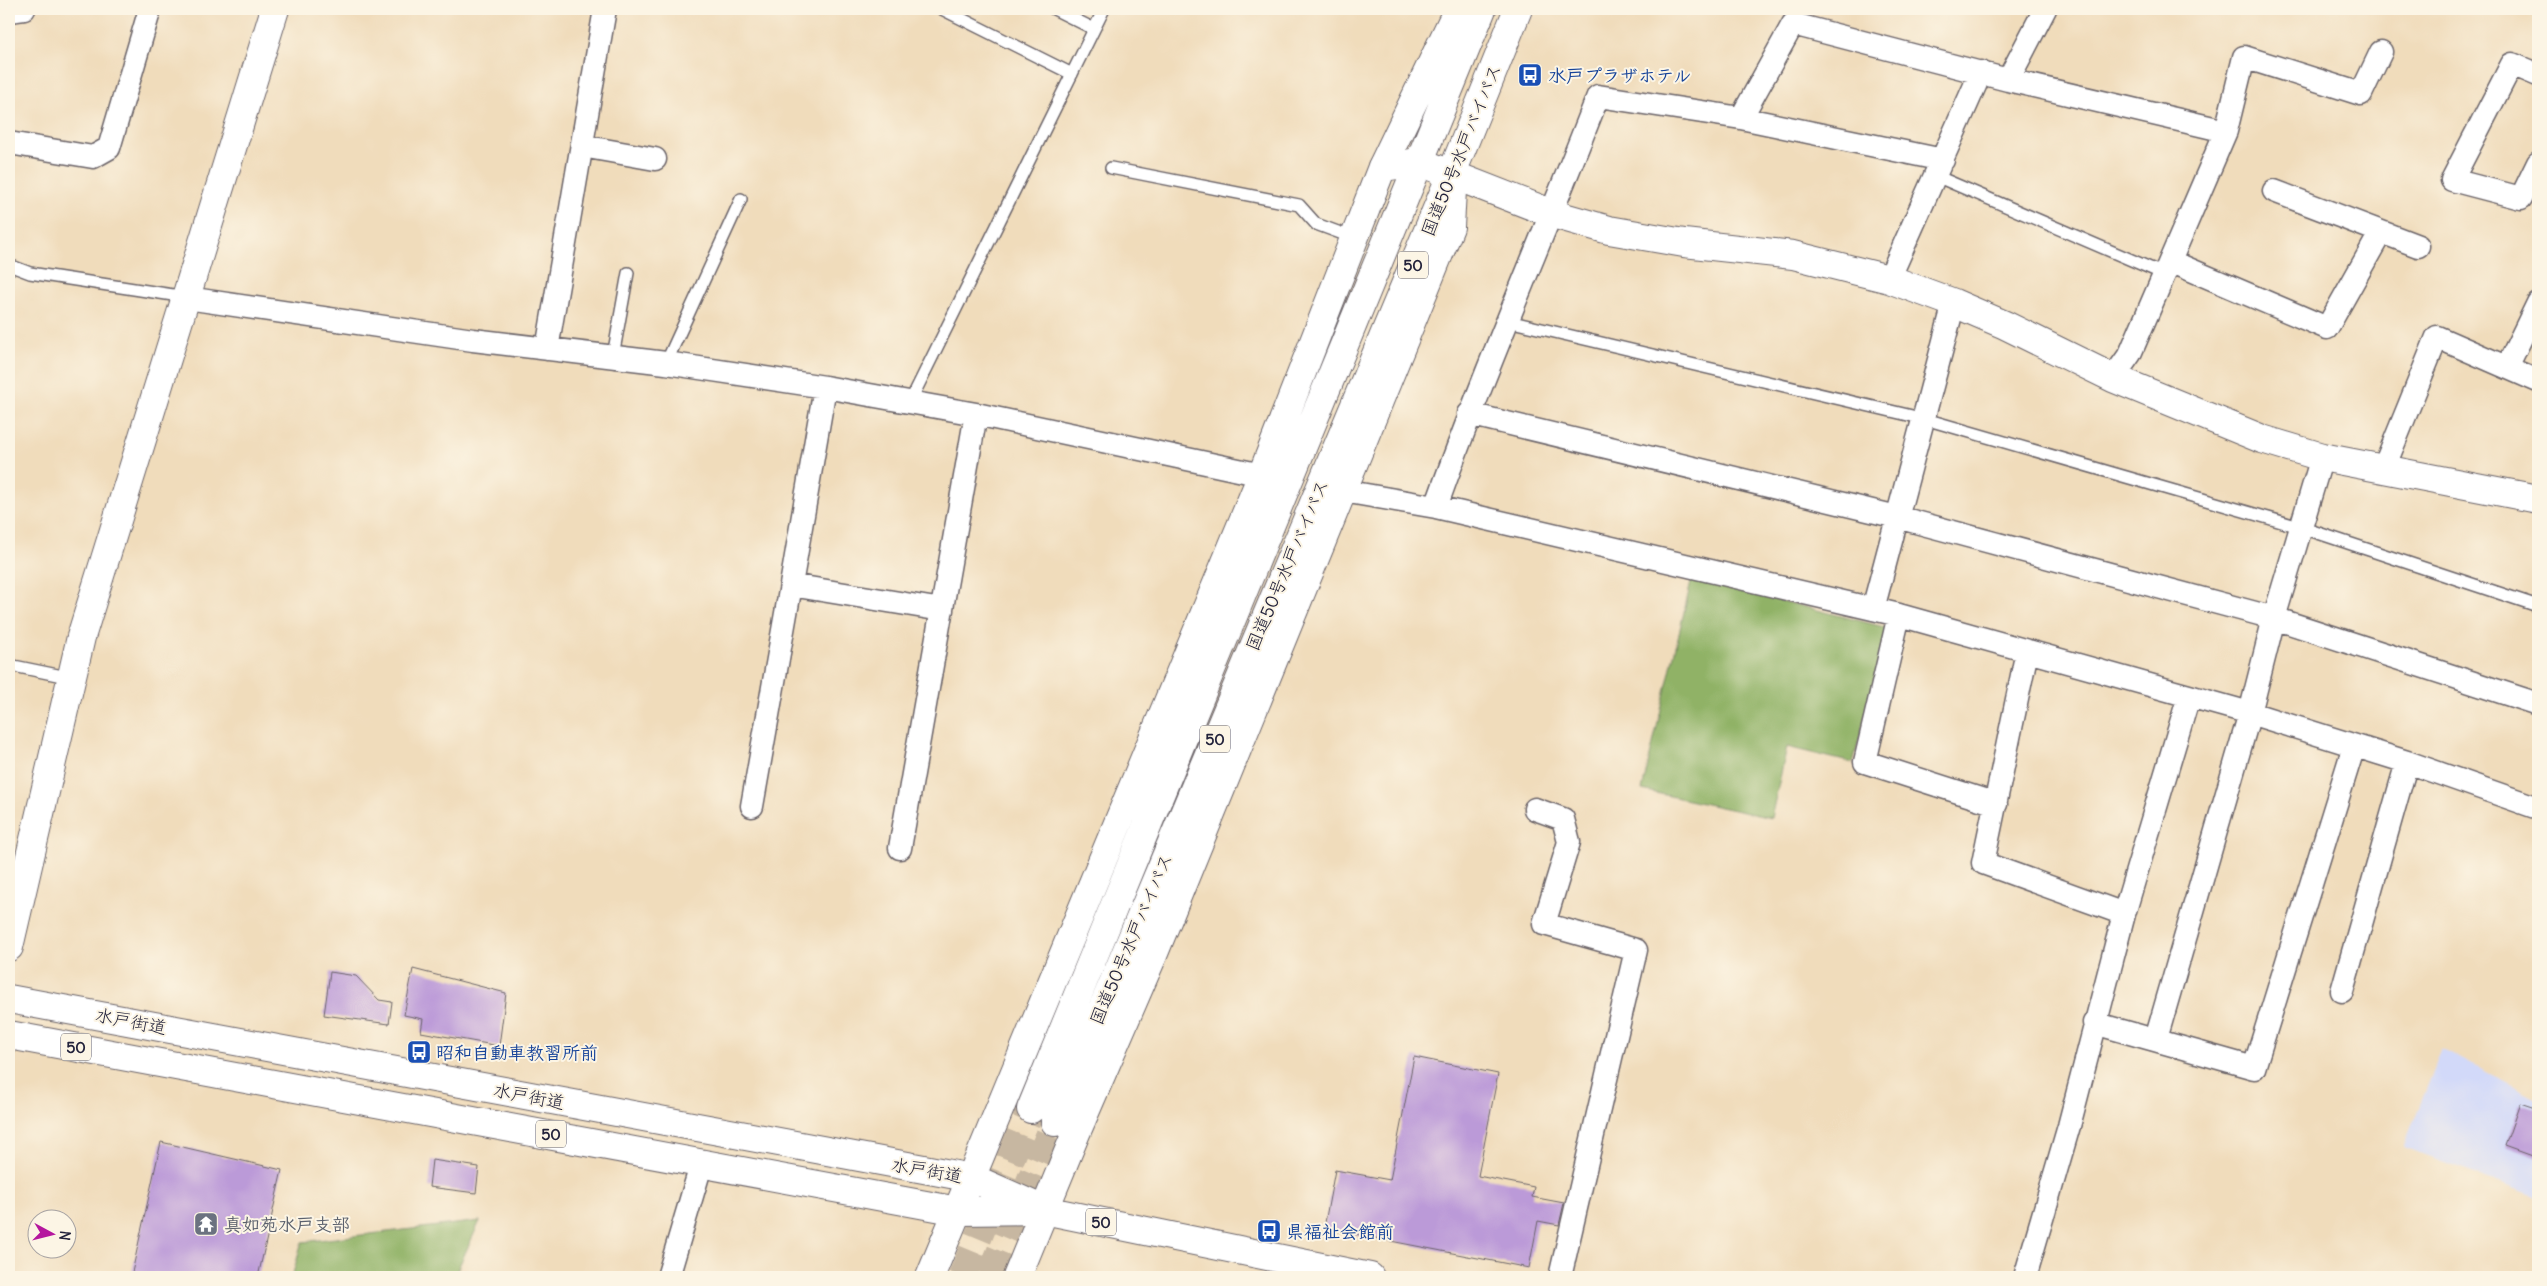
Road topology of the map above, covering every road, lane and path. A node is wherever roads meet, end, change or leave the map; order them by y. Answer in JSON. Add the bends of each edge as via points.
{"nodes":[{"id":1,"x":24,"y":9,"type":"edge"},
{"id":2,"x":150,"y":9,"type":"edge"},
{"id":3,"x":275,"y":9,"type":"edge"},
{"id":4,"x":605,"y":9,"type":"edge"},
{"id":5,"x":942,"y":9,"type":"edge"},
{"id":6,"x":1054,"y":9,"type":"edge"},
{"id":7,"x":1104,"y":9,"type":"edge"},
{"id":8,"x":1458,"y":9,"type":"edge"},
{"id":9,"x":1482,"y":9,"type":"edge"},
{"id":10,"x":1518,"y":9,"type":"edge"},
{"id":11,"x":2045,"y":9,"type":"edge"},
{"id":12,"x":9,"y":11,"type":"edge"},
{"id":13,"x":1094,"y":29,"type":"junction"},
{"id":14,"x":2381,"y":52,"type":"dead end"},
{"id":15,"x":1981,"y":72,"type":"junction"},
{"id":16,"x":1072,"y":74,"type":"junction"},
{"id":17,"x":2538,"y":75,"type":"edge"},
{"id":18,"x":2008,"y":80,"type":"junction"},
{"id":19,"x":1741,"y":118,"type":"junction"},
{"id":20,"x":2226,"y":131,"type":"junction"},
{"id":21,"x":9,"y":143,"type":"edge"},
{"id":22,"x":582,"y":146,"type":"junction"},
{"id":23,"x":656,"y":159,"type":"dead end"},
{"id":24,"x":1420,"y":162,"type":"junction"},
{"id":25,"x":2538,"y":163,"type":"edge"},
{"id":26,"x":1382,"y":167,"type":"junction"},
{"id":27,"x":1111,"y":168,"type":"dead end"},
{"id":28,"x":1939,"y":168,"type":"junction"},
{"id":29,"x":1452,"y":173,"type":"junction"},
{"id":30,"x":2274,"y":191,"type":"dead end"},
{"id":31,"x":741,"y":199,"type":"dead end"},
{"id":32,"x":1553,"y":214,"type":"junction"},
{"id":33,"x":2380,"y":232,"type":"junction"},
{"id":34,"x":1354,"y":238,"type":"junction"},
{"id":35,"x":2418,"y":246,"type":"dead end"},
{"id":36,"x":9,"y":264,"type":"edge"},
{"id":37,"x":2167,"y":268,"type":"junction"},
{"id":38,"x":628,"y":273,"type":"dead end"},
{"id":39,"x":1889,"y":279,"type":"junction"},
{"id":40,"x":187,"y":298,"type":"junction"},
{"id":41,"x":1954,"y":303,"type":"junction"},
{"id":42,"x":2538,"y":303,"type":"edge"},
{"id":43,"x":1508,"y":321,"type":"junction"},
{"id":44,"x":548,"y":349,"type":"junction"},
{"id":45,"x":613,"y":356,"type":"junction"},
{"id":46,"x":666,"y":362,"type":"junction"},
{"id":47,"x":2506,"y":367,"type":"junction"},
{"id":48,"x":2113,"y":378,"type":"junction"},
{"id":49,"x":2538,"y":381,"type":"edge"},
{"id":50,"x":825,"y":387,"type":"junction"},
{"id":51,"x":910,"y":402,"type":"junction"},
{"id":52,"x":976,"y":414,"type":"junction"},
{"id":53,"x":1469,"y":414,"type":"junction"},
{"id":54,"x":1925,"y":419,"type":"junction"},
{"id":55,"x":2322,"y":457,"type":"junction"},
{"id":56,"x":2383,"y":470,"type":"junction"},
{"id":57,"x":1262,"y":475,"type":"junction"},
{"id":58,"x":1343,"y":491,"type":"junction"},
{"id":59,"x":2538,"y":499,"type":"edge"},
{"id":60,"x":1436,"y":507,"type":"junction"},
{"id":61,"x":1897,"y":517,"type":"junction"},
{"id":62,"x":2303,"y":528,"type":"junction"},
{"id":63,"x":790,"y":586,"type":"junction"},
{"id":64,"x":2538,"y":606,"type":"edge"},
{"id":65,"x":1873,"y":609,"type":"junction"},
{"id":66,"x":942,"y":610,"type":"junction"},
{"id":67,"x":1899,"y":615,"type":"junction"},
{"id":68,"x":2274,"y":618,"type":"junction"},
{"id":69,"x":2026,"y":651,"type":"junction"},
{"id":70,"x":9,"y":665,"type":"edge"},
{"id":71,"x":72,"y":678,"type":"junction"},
{"id":72,"x":2189,"y":696,"type":"junction"},
{"id":73,"x":2538,"y":704,"type":"edge"},
{"id":74,"x":2250,"y":713,"type":"junction"},
{"id":75,"x":2354,"y":746,"type":"junction"},
{"id":76,"x":2407,"y":762,"type":"junction"},
{"id":77,"x":1996,"y":804,"type":"junction"},
{"id":78,"x":752,"y":806,"type":"dead end"},
{"id":79,"x":2538,"y":808,"type":"edge"},
{"id":80,"x":1535,"y":809,"type":"dead end"},
{"id":81,"x":900,"y":848,"type":"dead end"},
{"id":82,"x":2124,"y":914,"type":"junction"},
{"id":83,"x":9,"y":947,"type":"edge"},
{"id":84,"x":2342,"y":991,"type":"dead end"},
{"id":85,"x":9,"y":998,"type":"edge"},
{"id":86,"x":2094,"y":1023,"type":"junction"},
{"id":87,"x":9,"y":1035,"type":"edge"},
{"id":88,"x":2156,"y":1039,"type":"junction"},
{"id":89,"x":1031,"y":1109,"type":"tunnel mouth"},
{"id":90,"x":1055,"y":1122,"type":"tunnel mouth"},
{"id":91,"x":702,"y":1162,"type":"junction"},
{"id":92,"x":972,"y":1178,"type":"junction"},
{"id":93,"x":1044,"y":1210,"type":"junction"},
{"id":94,"x":958,"y":1211,"type":"junction"},
{"id":95,"x":668,"y":1277,"type":"edge"},
{"id":96,"x":930,"y":1277,"type":"edge"},
{"id":97,"x":1017,"y":1277,"type":"edge"},
{"id":98,"x":1370,"y":1277,"type":"edge"},
{"id":99,"x":1560,"y":1277,"type":"edge"},
{"id":100,"x":2025,"y":1277,"type":"edge"}],
"edges":[{"from":1,"to":12,"type":"street"},
{"from":2,"to":21,"type":"street","via":[[109,148],[93,157]]},
{"from":3,"to":40,"type":"main road"},
{"from":4,"to":22,"type":"street"},
{"from":5,"to":16,"type":"lane"},
{"from":6,"to":13,"type":"lane"},
{"from":7,"to":13,"type":"lane"},
{"from":8,"to":26,"type":"main road"},
{"from":9,"to":24,"type":"main road","name":"国道50号水戸バイパス","number":"50"},
{"from":10,"to":29,"type":"main road","name":"国道50号水戸バイパス","number":"50"},
{"from":11,"to":18,"type":"street"},
{"from":13,"to":16,"type":"lane"},
{"from":14,"to":20,"type":"street","via":[[2361,94],[2244,57]]},
{"from":15,"to":18,"type":"street"},
{"from":15,"to":19,"type":"street","via":[[1793,24]]},
{"from":15,"to":28,"type":"street"},
{"from":16,"to":51,"type":"lane"},
{"from":17,"to":25,"type":"street","via":[[2512,64],[2452,180],[2521,198]]},
{"from":18,"to":20,"type":"street"},
{"from":19,"to":28,"type":"street"},
{"from":19,"to":32,"type":"street","via":[[1598,96]]},
{"from":20,"to":37,"type":"street"},
{"from":22,"to":23,"type":"street"},
{"from":22,"to":44,"type":"street"},
{"from":24,"to":26,"type":"main road"},
{"from":24,"to":29,"type":"main road"},
{"from":24,"to":89,"type":"main road","name":"国道50号水戸バイパス","number":"50"},
{"from":26,"to":34,"type":"main road"},
{"from":27,"to":34,"type":"lane","via":[[1299,205],[1316,224]]},
{"from":28,"to":37,"type":"lane"},
{"from":28,"to":39,"type":"street"},
{"from":29,"to":32,"type":"main road"},
{"from":29,"to":58,"type":"main road","via":[[1450,227]]},
{"from":29,"to":90,"type":"main road","name":"国道50号水戸バイパス","number":"50"},
{"from":30,"to":33,"type":"street"},
{"from":31,"to":46,"type":"lane"},
{"from":32,"to":39,"type":"main road","via":[[1634,236],[1793,256]]},
{"from":32,"to":43,"type":"street"},
{"from":33,"to":35,"type":"street"},
{"from":33,"to":37,"type":"street","via":[[2328,328]]},
{"from":34,"to":57,"type":"main road"},
{"from":36,"to":40,"type":"lane","via":[[30,273]]},
{"from":37,"to":48,"type":"street","via":[[2130,354]]},
{"from":38,"to":45,"type":"lane"},
{"from":39,"to":41,"type":"main road"},
{"from":40,"to":44,"type":"street"},
{"from":40,"to":71,"type":"main road","via":[[110,537]]},
{"from":41,"to":48,"type":"main road"},
{"from":41,"to":54,"type":"street"},
{"from":42,"to":47,"type":"street"},
{"from":43,"to":53,"type":"street"},
{"from":43,"to":54,"type":"lane"},
{"from":44,"to":45,"type":"street"},
{"from":45,"to":46,"type":"street"},
{"from":46,"to":50,"type":"street"},
{"from":47,"to":49,"type":"street"},
{"from":47,"to":56,"type":"street","via":[[2437,337]]},
{"from":48,"to":55,"type":"main road","via":[[2262,439]]},
{"from":50,"to":51,"type":"street"},
{"from":50,"to":63,"type":"street"},
{"from":51,"to":52,"type":"street"},
{"from":52,"to":57,"type":"street"},
{"from":52,"to":66,"type":"street"},
{"from":53,"to":60,"type":"street"},
{"from":53,"to":61,"type":"street"},
{"from":54,"to":61,"type":"street"},
{"from":54,"to":62,"type":"lane"},
{"from":55,"to":56,"type":"main road"},
{"from":55,"to":62,"type":"street"},
{"from":56,"to":59,"type":"main road"},
{"from":57,"to":92,"type":"main road"},
{"from":58,"to":60,"type":"street"},
{"from":58,"to":93,"type":"main road","via":[[1154,952]]},
{"from":60,"to":65,"type":"street"},
{"from":61,"to":65,"type":"street"},
{"from":61,"to":68,"type":"street"},
{"from":62,"to":64,"type":"lane"},
{"from":62,"to":68,"type":"street"},
{"from":63,"to":66,"type":"street"},
{"from":63,"to":78,"type":"street"},
{"from":65,"to":67,"type":"street"},
{"from":66,"to":81,"type":"street"},
{"from":67,"to":69,"type":"street"},
{"from":67,"to":77,"type":"street","via":[[1865,762]]},
{"from":68,"to":73,"type":"street"},
{"from":68,"to":74,"type":"street"},
{"from":69,"to":72,"type":"street"},
{"from":69,"to":77,"type":"street"},
{"from":70,"to":71,"type":"lane"},
{"from":71,"to":83,"type":"main road"},
{"from":72,"to":74,"type":"street"},
{"from":72,"to":82,"type":"street"},
{"from":74,"to":75,"type":"street"},
{"from":74,"to":88,"type":"street"},
{"from":75,"to":76,"type":"street"},
{"from":75,"to":88,"type":"street","via":[[2254,1068]]},
{"from":76,"to":79,"type":"street"},
{"from":76,"to":84,"type":"street"},
{"from":77,"to":82,"type":"street","via":[[1983,863]]},
{"from":80,"to":99,"type":"street","via":[[1563,819],[1569,842],[1544,924],[1636,950]]},
{"from":82,"to":86,"type":"street"},
{"from":85,"to":92,"type":"main road","name":"水戸街道","number":"50"},
{"from":86,"to":88,"type":"street"},
{"from":86,"to":100,"type":"street","via":[[2069,1126]]},
{"from":87,"to":91,"type":"main road","name":"水戸街道","number":"50"},
{"from":91,"to":94,"type":"main road","name":"水戸街道","number":"50"},
{"from":91,"to":95,"type":"street"},
{"from":92,"to":93,"type":"main road","name":"水戸街道","number":"50"},
{"from":92,"to":94,"type":"main road"},
{"from":93,"to":94,"type":"main road","name":"水戸街道","number":"50"},
{"from":93,"to":97,"type":"main road"},
{"from":93,"to":98,"type":"main road","name":"水戸街道","number":"50"},
{"from":94,"to":96,"type":"main road"}]}
